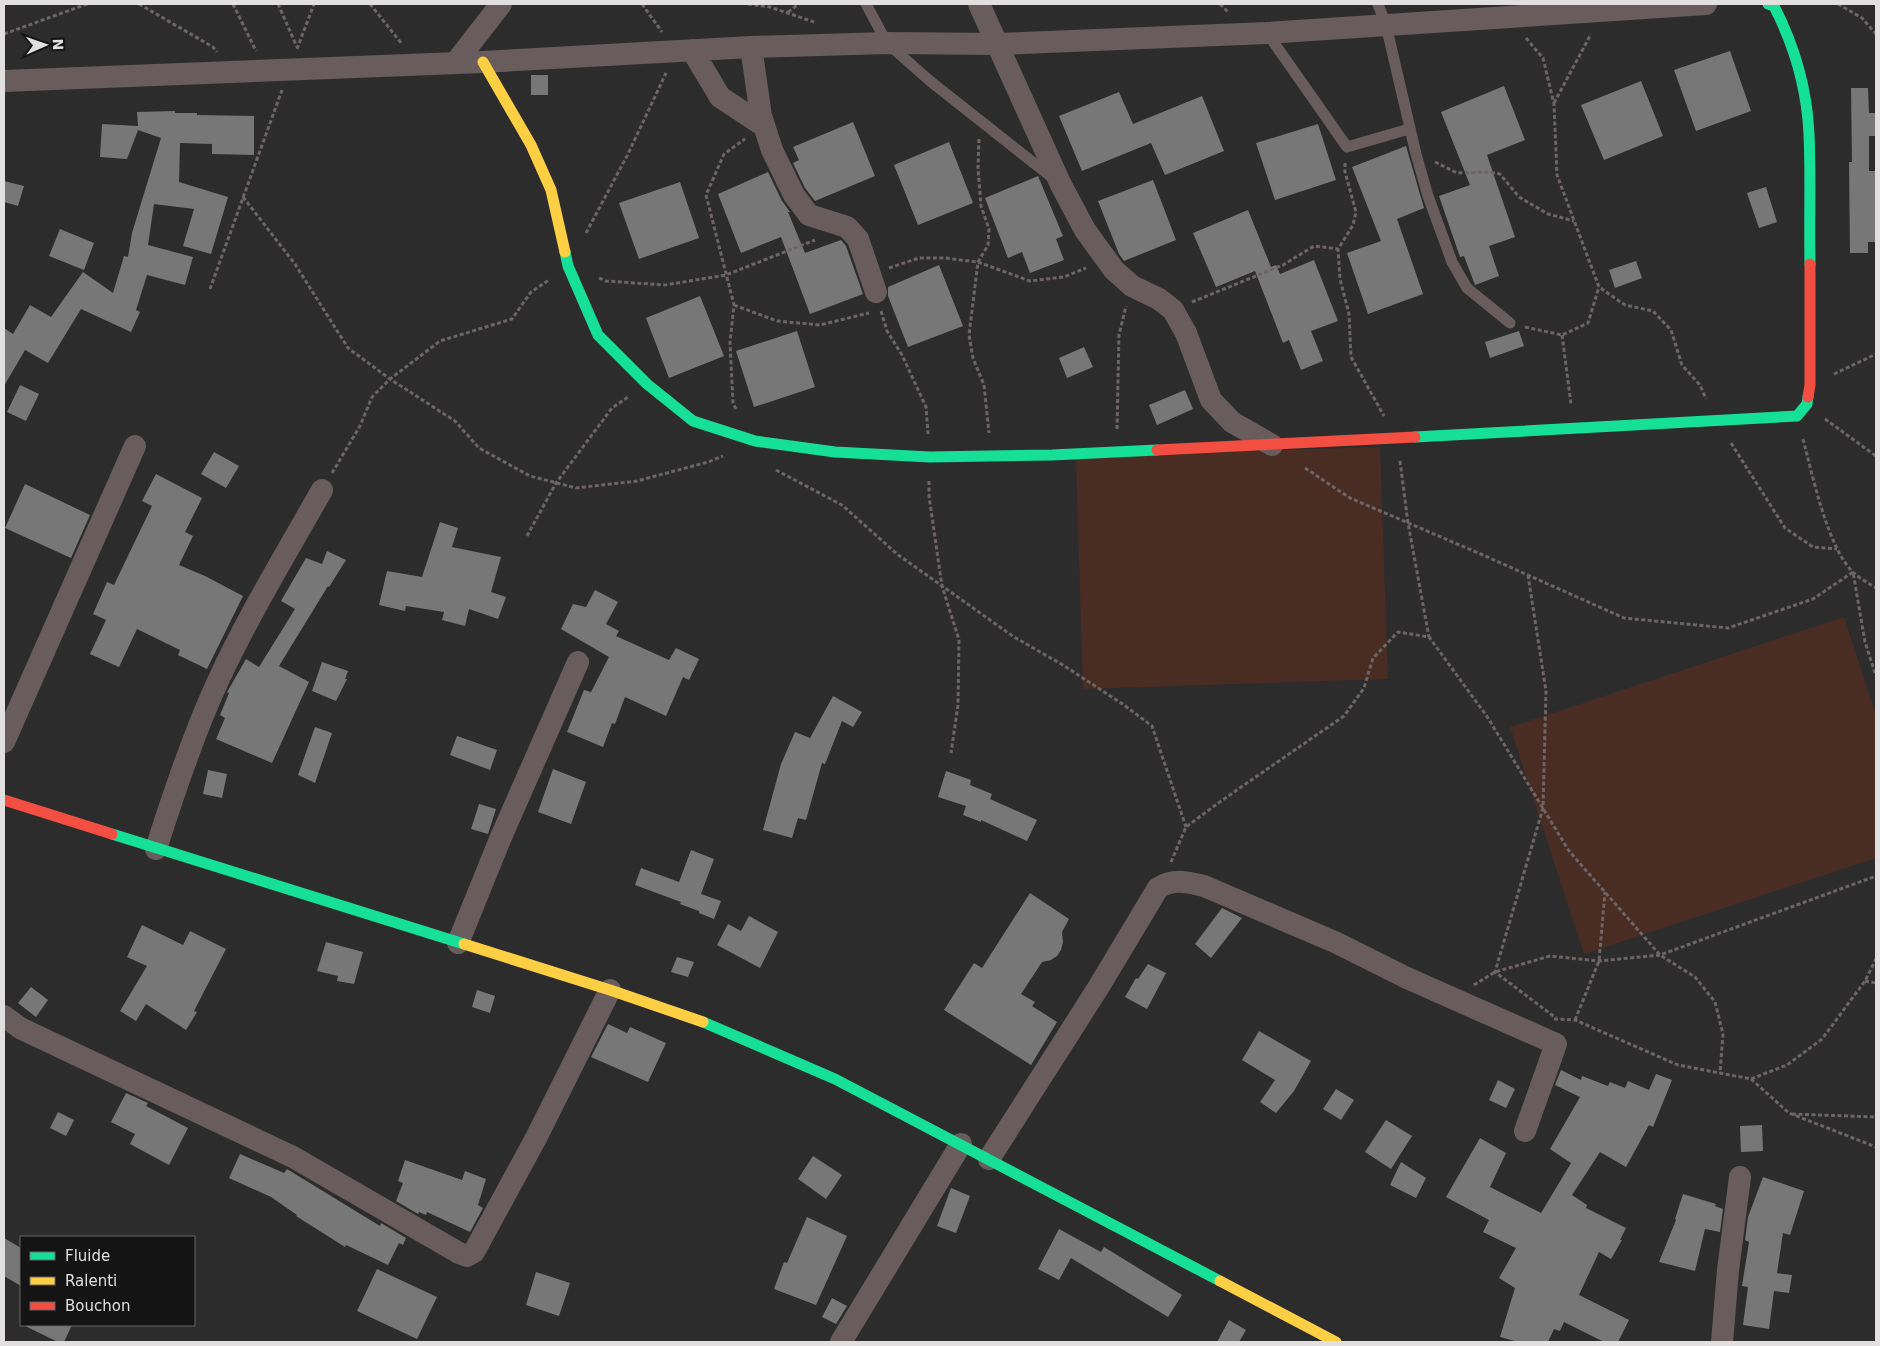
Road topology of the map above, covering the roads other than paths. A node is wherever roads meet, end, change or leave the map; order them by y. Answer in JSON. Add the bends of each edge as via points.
{"nodes":[{"id":1,"x":501,"y":4,"type":"edge"},
{"id":2,"x":866,"y":4,"type":"edge"},
{"id":3,"x":980,"y":4,"type":"edge"},
{"id":4,"x":1378,"y":4,"type":"edge"},
{"id":5,"x":1706,"y":4,"type":"edge"},
{"id":6,"x":1768,"y":4,"type":"edge"},
{"id":7,"x":1386,"y":25,"type":"junction"},
{"id":8,"x":1268,"y":33,"type":"junction"},
{"id":9,"x":887,"y":43,"type":"junction"},
{"id":10,"x":998,"y":44,"type":"junction"},
{"id":11,"x":751,"y":47,"type":"junction"},
{"id":12,"x":684,"y":51,"type":"junction"},
{"id":13,"x":456,"y":62,"type":"junction"},
{"id":14,"x":483,"y":62,"type":"junction"},
{"id":15,"x":4,"y":81,"type":"edge"},
{"id":16,"x":764,"y":126,"type":"junction"},
{"id":17,"x":1409,"y":129,"type":"junction"},
{"id":18,"x":1061,"y":185,"type":"junction"},
{"id":19,"x":873,"y":283,"type":"road end"},
{"id":20,"x":1510,"y":323,"type":"road end"},
{"id":21,"x":1272,"y":445,"type":"junction"},
{"id":22,"x":135,"y":446,"type":"dead end"},
{"id":23,"x":322,"y":490,"type":"road end"},
{"id":24,"x":578,"y":662,"type":"dead end"},
{"id":25,"x":4,"y":742,"type":"edge"},
{"id":26,"x":4,"y":800,"type":"edge"},
{"id":27,"x":156,"y":849,"type":"junction"},
{"id":28,"x":458,"y":943,"type":"junction"},
{"id":29,"x":610,"y":990,"type":"junction"},
{"id":30,"x":4,"y":1016,"type":"edge"},
{"id":31,"x":1524,"y":1131,"type":"dead end"},
{"id":32,"x":961,"y":1144,"type":"junction"},
{"id":33,"x":989,"y":1159,"type":"junction"},
{"id":34,"x":1740,"y":1177,"type":"dead end"},
{"id":35,"x":841,"y":1342,"type":"edge"},
{"id":36,"x":1336,"y":1342,"type":"edge"},
{"id":37,"x":1722,"y":1342,"type":"edge"}],
"edges":[{"from":1,"to":13,"type":"street"},
{"from":2,"to":9,"type":"lane"},
{"from":3,"to":10,"type":"street"},
{"from":4,"to":7,"type":"lane"},
{"from":5,"to":7,"type":"street"},
{"from":6,"to":21,"type":"street","via":[[1774,6],[1787,32],[1800,75],[1809,133],[1810,385],[1807,404],[1797,416]]},
{"from":7,"to":8,"type":"street"},
{"from":7,"to":17,"type":"lane"},
{"from":8,"to":10,"type":"street"},
{"from":8,"to":17,"type":"lane","via":[[1347,147]]},
{"from":9,"to":10,"type":"street"},
{"from":9,"to":11,"type":"street"},
{"from":9,"to":18,"type":"lane","via":[[930,82]]},
{"from":10,"to":18,"type":"street"},
{"from":11,"to":12,"type":"street"},
{"from":11,"to":16,"type":"street"},
{"from":12,"to":14,"type":"street"},
{"from":12,"to":16,"type":"street","via":[[720,97]]},
{"from":13,"to":14,"type":"street"},
{"from":13,"to":15,"type":"street"},
{"from":14,"to":21,"type":"street","via":[[531,144],[551,190],[568,266],[598,335],[647,384],[693,421],[755,441],[834,452],[930,457]]},
{"from":16,"to":19,"type":"street","via":[[794,195],[809,215],[847,227],[858,239]]},
{"from":17,"to":20,"type":"lane","via":[[1428,196],[1452,262],[1466,288]]},
{"from":18,"to":21,"type":"street","via":[[1085,230],[1109,262],[1132,286],[1173,310],[1186,333],[1211,400],[1232,422]]},
{"from":22,"to":25,"type":"street"},
{"from":23,"to":27,"type":"street","via":[[218,680],[185,760]]},
{"from":24,"to":28,"type":"street"},
{"from":26,"to":27,"type":"street"},
{"from":27,"to":28,"type":"street"},
{"from":28,"to":29,"type":"street"},
{"from":29,"to":30,"type":"street","via":[[536,1138],[474,1252],[467,1256],[293,1157],[20,1028]]},
{"from":29,"to":32,"type":"street","via":[[690,1016],[762,1046],[835,1079]]},
{"from":31,"to":33,"type":"street","via":[[1556,1044],[1337,943],[1204,886],[1182,880],[1167,882],[1158,888]]},
{"from":32,"to":33,"type":"street"},
{"from":32,"to":35,"type":"street"},
{"from":33,"to":36,"type":"street"},
{"from":34,"to":37,"type":"street"}]}
